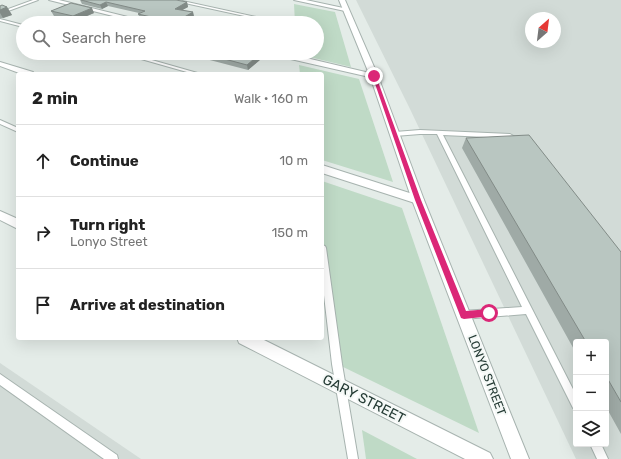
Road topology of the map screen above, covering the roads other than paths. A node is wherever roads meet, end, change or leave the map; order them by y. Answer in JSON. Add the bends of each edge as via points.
{"nodes":[{"id":1,"x":36,"y":0,"type":"edge"},
{"id":2,"x":52,"y":0,"type":"edge"},
{"id":3,"x":173,"y":0,"type":"edge"},
{"id":4,"x":296,"y":0,"type":"edge"},
{"id":5,"x":343,"y":4,"type":"edge"},
{"id":6,"x":0,"y":14,"type":"edge"},
{"id":7,"x":119,"y":16,"type":"edge"},
{"id":8,"x":249,"y":16,"type":"edge"},
{"id":9,"x":0,"y":20,"type":"edge"},
{"id":10,"x":16,"y":24,"type":"edge"},
{"id":11,"x":148,"y":60,"type":"edge"},
{"id":12,"x":312,"y":60,"type":"edge"},
{"id":13,"x":0,"y":64,"type":"edge"},
{"id":14,"x":24,"y":72,"type":"edge"},
{"id":15,"x":192,"y":72,"type":"edge"},
{"id":16,"x":374,"y":76,"type":"junction"},
{"id":17,"x":0,"y":122,"type":"edge"},
{"id":18,"x":16,"y":129,"type":"edge"},
{"id":19,"x":439,"y":133,"type":"junction"},
{"id":20,"x":395,"y":134,"type":"junction"},
{"id":21,"x":525,"y":141,"type":"edge"},
{"id":22,"x":324,"y":170,"type":"edge"},
{"id":23,"x":418,"y":200,"type":"junction"},
{"id":24,"x":0,"y":215,"type":"edge"},
{"id":25,"x":16,"y":223,"type":"edge"},
{"id":26,"x":324,"y":263,"type":"edge"},
{"id":27,"x":528,"y":310,"type":"junction"},
{"id":28,"x":464,"y":315,"type":"junction"},
{"id":29,"x":248,"y":340,"type":"edge"},
{"id":30,"x":0,"y":379,"type":"edge"},
{"id":31,"x":342,"y":388,"type":"junction"},
{"id":32,"x":573,"y":399,"type":"edge"},
{"id":33,"x":597,"y":447,"type":"edge"},
{"id":34,"x":113,"y":459,"type":"edge"},
{"id":35,"x":353,"y":459,"type":"edge"},
{"id":36,"x":484,"y":459,"type":"edge"},
{"id":37,"x":520,"y":459,"type":"edge"},
{"id":38,"x":603,"y":459,"type":"edge"}],
"edges":[{"from":1,"to":6,"type":"lane"},
{"from":2,"to":7,"type":"street"},
{"from":3,"to":8,"type":"lane"},
{"from":4,"to":5,"type":"street"},
{"from":5,"to":16,"type":"street","name":"LONYO STREET"},
{"from":9,"to":10,"type":"lane"},
{"from":11,"to":15,"type":"lane"},
{"from":12,"to":16,"type":"street"},
{"from":13,"to":14,"type":"street"},
{"from":16,"to":20,"type":"street","name":"LONYO STREET"},
{"from":17,"to":18,"type":"lane"},
{"from":19,"to":20,"type":"lane"},
{"from":19,"to":21,"type":"lane","via":[[510,136]]},
{"from":19,"to":27,"type":"lane"},
{"from":20,"to":23,"type":"street","name":"LONYO STREET"},
{"from":22,"to":23,"type":"street"},
{"from":23,"to":28,"type":"street","name":"LONYO STREET"},
{"from":24,"to":25,"type":"street"},
{"from":26,"to":31,"type":"lane"},
{"from":27,"to":28,"type":"lane"},
{"from":27,"to":32,"type":"lane"},
{"from":28,"to":37,"type":"street","name":"LONYO STREET"},
{"from":29,"to":31,"type":"street","name":"GARY STREET"},
{"from":30,"to":34,"type":"lane"},
{"from":31,"to":35,"type":"lane"},
{"from":31,"to":36,"type":"street","name":"GARY STREET"},
{"from":33,"to":38,"type":"lane"}]}
